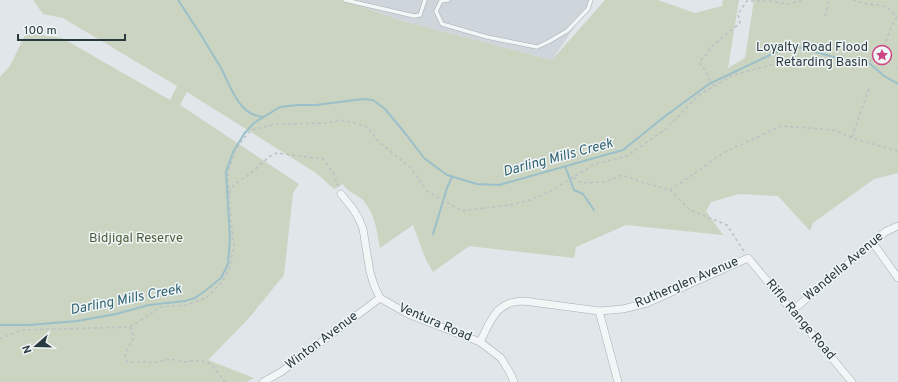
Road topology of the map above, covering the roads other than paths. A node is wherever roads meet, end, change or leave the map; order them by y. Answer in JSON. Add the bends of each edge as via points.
{"nodes":[{"id":1,"x":345,"y":0,"type":"edge"},
{"id":2,"x":425,"y":0,"type":"edge"},
{"id":3,"x":448,"y":0,"type":"edge"},
{"id":4,"x":591,"y":0,"type":"edge"},
{"id":5,"x":341,"y":194,"type":"road end"},
{"id":6,"x":898,"y":226,"type":"edge"},
{"id":7,"x":873,"y":243,"type":"junction"},
{"id":8,"x":748,"y":258,"type":"joint"},
{"id":9,"x":898,"y":278,"type":"edge"},
{"id":10,"x":380,"y":298,"type":"junction"},
{"id":11,"x":599,"y":311,"type":"junction"},
{"id":12,"x":792,"y":311,"type":"junction"},
{"id":13,"x":480,"y":342,"type":"junction"},
{"id":14,"x":263,"y":382,"type":"edge"},
{"id":15,"x":514,"y":382,"type":"edge"},
{"id":16,"x":618,"y":382,"type":"edge"},
{"id":17,"x":852,"y":382,"type":"edge"}],
"edges":[{"from":1,"to":2,"type":"lane","via":[[417,16]]},
{"from":3,"to":4,"type":"lane","via":[[441,2],[436,11],[442,24],[487,37],[537,46],[567,32],[588,10]]},
{"from":5,"to":10,"type":"street","via":[[361,222],[370,272]]},
{"from":6,"to":7,"type":"street","name":"Wandella Avenue"},
{"from":7,"to":9,"type":"street"},
{"from":7,"to":12,"type":"street","name":"Wandella Avenue"},
{"from":8,"to":11,"type":"street","name":"Rutherglen Avenue","via":[[647,303]]},
{"from":8,"to":12,"type":"street","name":"Rifle Range Road"},
{"from":10,"to":13,"type":"street","name":"Ventura Road","via":[[408,314]]},
{"from":10,"to":14,"type":"street","name":"Winton Avenue","via":[[281,372]]},
{"from":11,"to":13,"type":"street","name":"Rutherglen Avenue","via":[[524,301],[512,302],[497,311]]},
{"from":11,"to":16,"type":"street"},
{"from":12,"to":17,"type":"street","name":"Rifle Range Road"},
{"from":13,"to":15,"type":"street","name":"Ventura Road","via":[[501,358]]}]}
